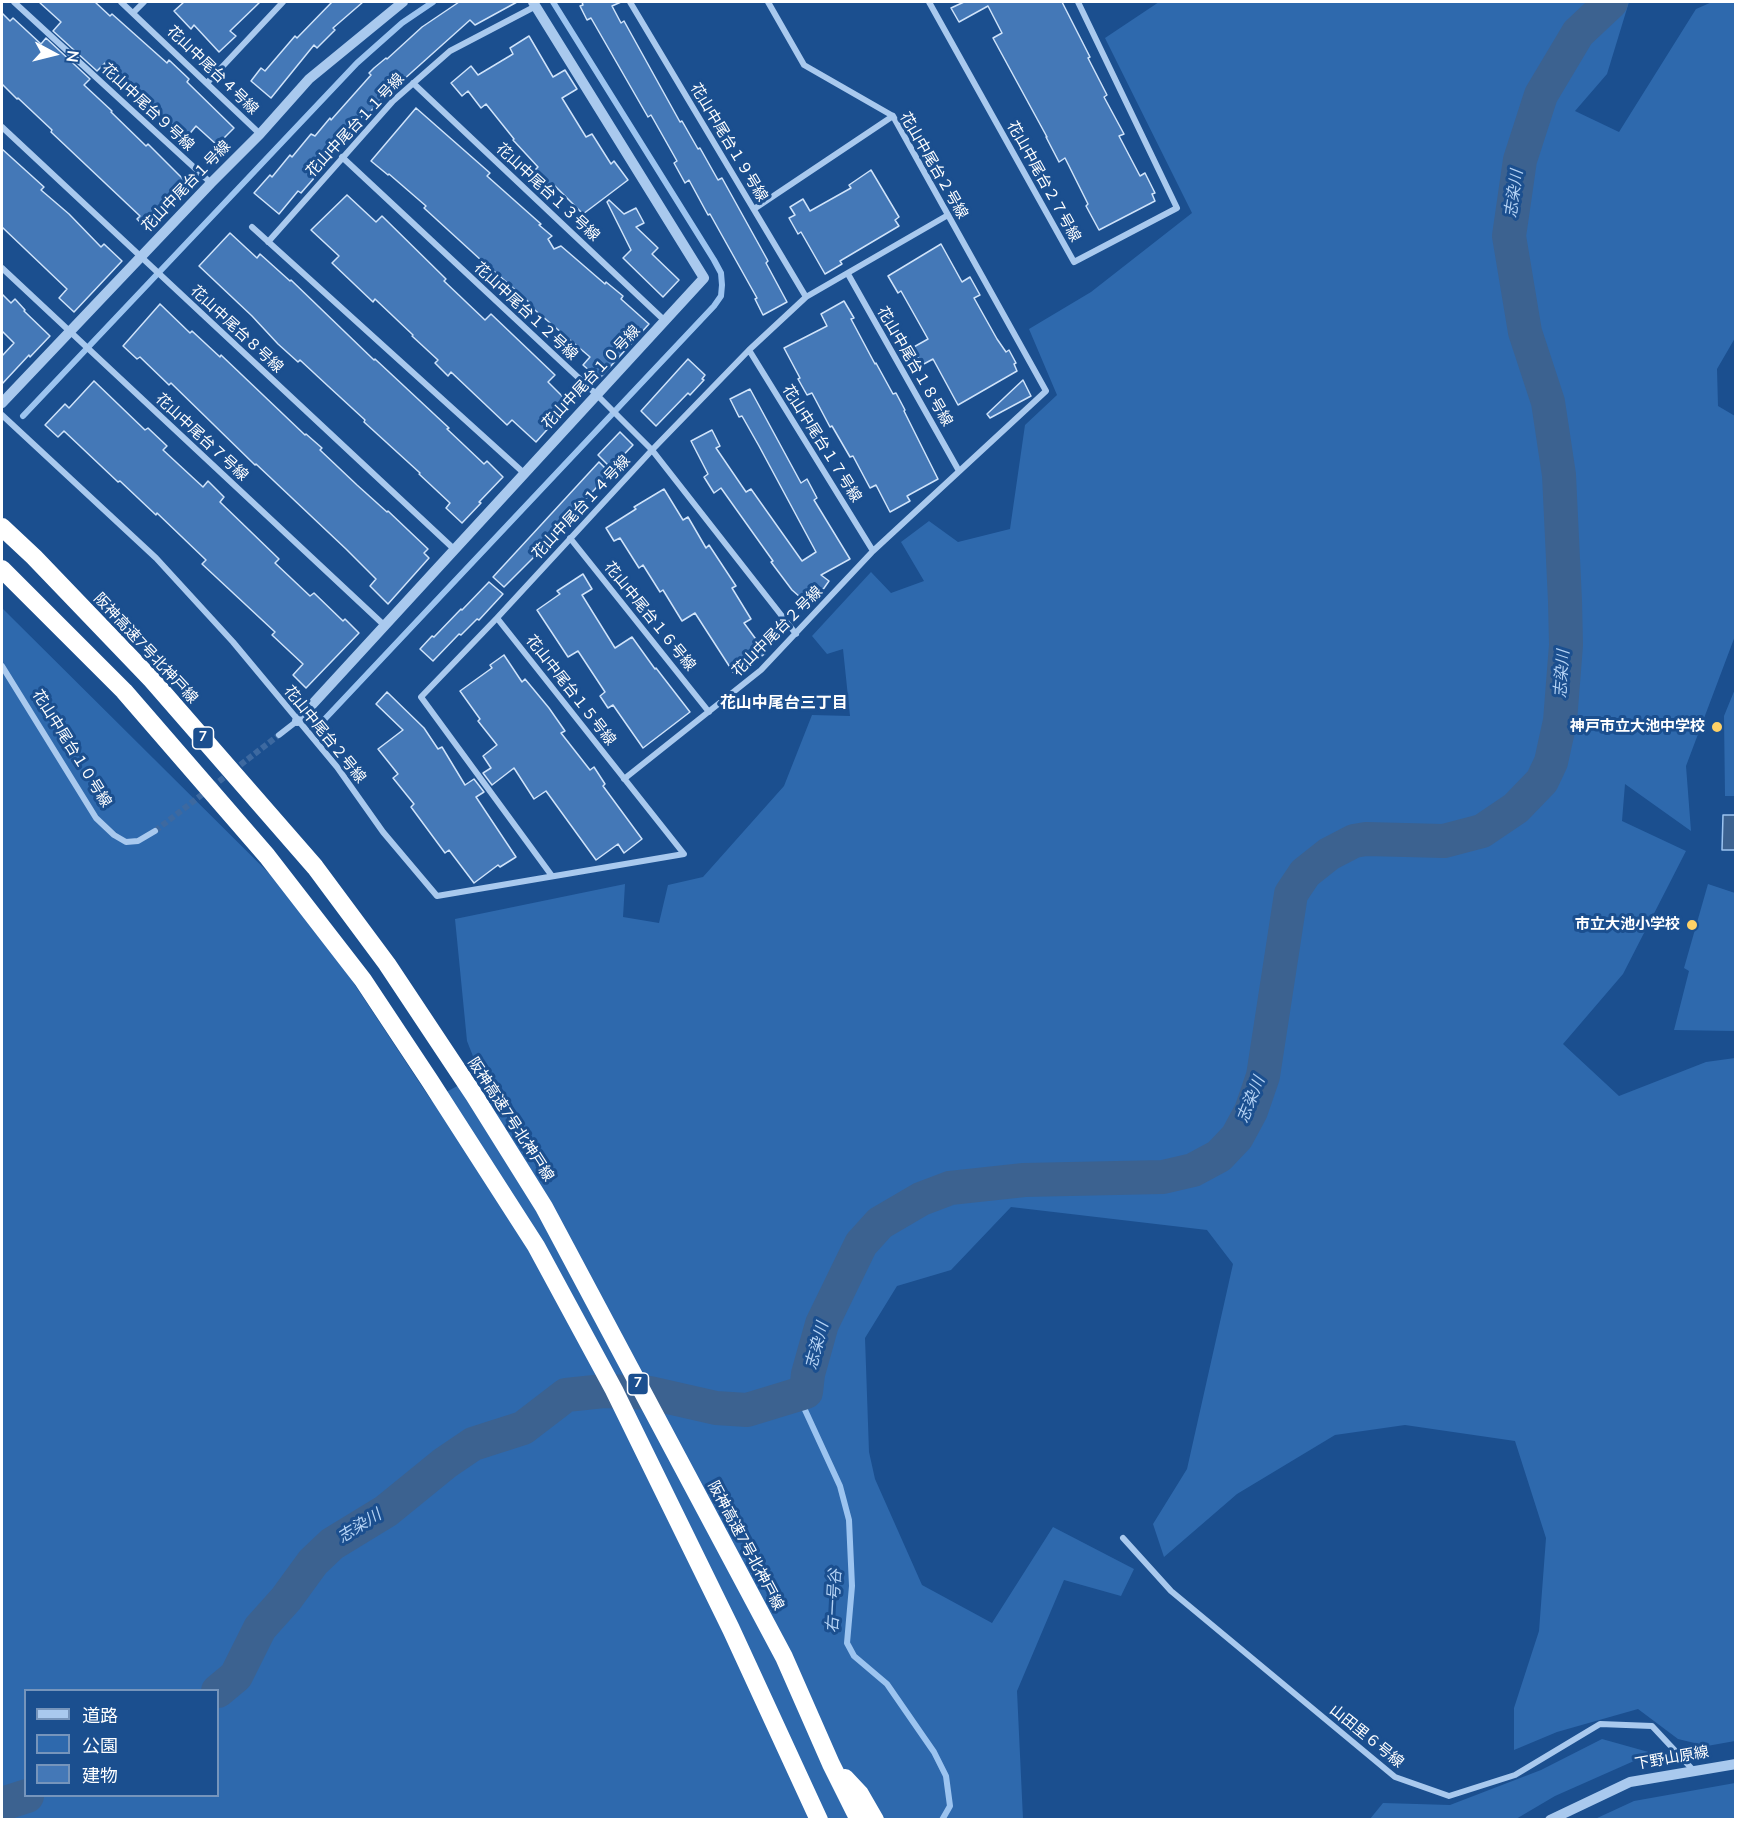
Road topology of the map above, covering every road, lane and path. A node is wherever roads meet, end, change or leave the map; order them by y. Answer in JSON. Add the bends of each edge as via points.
{"nodes":[{"id":1,"x":14,"y":2,"type":"edge"},
{"id":2,"x":121,"y":2,"type":"edge"},
{"id":3,"x":144,"y":2,"type":"edge"},
{"id":4,"x":283,"y":2,"type":"edge"},
{"id":5,"x":403,"y":2,"type":"edge"},
{"id":6,"x":630,"y":2,"type":"edge"},
{"id":7,"x":768,"y":2,"type":"edge"},
{"id":8,"x":929,"y":2,"type":"edge"},
{"id":9,"x":1078,"y":2,"type":"edge"},
{"id":10,"x":535,"y":4,"type":"edge"},
{"id":11,"x":133,"y":13,"type":"junction"},
{"id":12,"x":207,"y":83,"type":"junction"},
{"id":13,"x":413,"y":83,"type":"junction"},
{"id":14,"x":893,"y":116,"type":"junction"},
{"id":15,"x":2,"y":127,"type":"edge"},
{"id":16,"x":260,"y":134,"type":"junction"},
{"id":17,"x":342,"y":157,"type":"junction"},
{"id":18,"x":211,"y":183,"type":"junction"},
{"id":19,"x":754,"y":209,"type":"junction"},
{"id":20,"x":948,"y":215,"type":"junction"},
{"id":21,"x":252,"y":227,"type":"dead end"},
{"id":22,"x":268,"y":242,"type":"junction"},
{"id":23,"x":144,"y":260,"type":"junction"},
{"id":24,"x":2,"y":267,"type":"edge"},
{"id":25,"x":848,"y":274,"type":"junction"},
{"id":26,"x":806,"y":297,"type":"junction"},
{"id":27,"x":665,"y":321,"type":"junction"},
{"id":28,"x":74,"y":335,"type":"junction"},
{"id":29,"x":749,"y":350,"type":"junction"},
{"id":30,"x":600,"y":399,"type":"junction"},
{"id":31,"x":2,"y":403,"type":"edge"},
{"id":32,"x":2,"y":415,"type":"edge"},
{"id":33,"x":652,"y":450,"type":"junction"},
{"id":34,"x":959,"y":471,"type":"junction"},
{"id":35,"x":525,"y":474,"type":"junction"},
{"id":36,"x":2,"y":527,"type":"edge"},
{"id":37,"x":570,"y":538,"type":"junction"},
{"id":38,"x":455,"y":550,"type":"junction"},
{"id":39,"x":873,"y":551,"type":"junction"},
{"id":40,"x":2,"y":569,"type":"edge"},
{"id":41,"x":497,"y":618,"type":"junction"},
{"id":42,"x":385,"y":626,"type":"junction"},
{"id":43,"x":796,"y":634,"type":"junction"},
{"id":44,"x":2,"y":666,"type":"edge"},
{"id":45,"x":709,"y":712,"type":"junction"},
{"id":46,"x":297,"y":721,"type":"junction"},
{"id":47,"x":279,"y":735,"type":"tunnel mouth"},
{"id":48,"x":624,"y":779,"type":"junction"},
{"id":49,"x":155,"y":831,"type":"tunnel mouth"},
{"id":50,"x":552,"y":876,"type":"junction"},
{"id":51,"x":1123,"y":1538,"type":"dead end"},
{"id":52,"x":831,"y":1764,"type":"junction"},
{"id":53,"x":1736,"y":1764,"type":"edge"},
{"id":54,"x":1694,"y":1771,"type":"junction"},
{"id":55,"x":808,"y":1796,"type":"junction"},
{"id":56,"x":813,"y":1820,"type":"edge"},
{"id":57,"x":819,"y":1820,"type":"edge"},
{"id":58,"x":859,"y":1820,"type":"edge"},
{"id":59,"x":875,"y":1820,"type":"edge"},
{"id":60,"x":1550,"y":1820,"type":"edge"}],
"edges":[{"from":1,"to":18,"type":"street","name":"花山中尾台９号線"},
{"from":2,"to":11,"type":"street","name":"花山中尾台４号線"},
{"from":3,"to":11,"type":"street"},
{"from":4,"to":12,"type":"street"},
{"from":5,"to":16,"type":"street","name":"花山中尾台１号線","via":[[309,79]]},
{"from":6,"to":19,"type":"street","name":"花山中尾台１９号線"},
{"from":7,"to":14,"type":"street","name":"花山中尾台２号線","via":[[804,65]]},
{"from":8,"to":9,"type":"street","name":"花山中尾台２７号線","via":[[1074,262],[1177,208]]},
{"from":10,"to":13,"type":"street","name":"花山中尾台１１号線","via":[[450,51]]},
{"from":10,"to":27,"type":"street","name":"花山中尾台１０号線","via":[[704,278]]},
{"from":11,"to":12,"type":"street","name":"花山中尾台４号線"},
{"from":12,"to":16,"type":"street","name":"花山中尾台４号線"},
{"from":13,"to":17,"type":"street","name":"花山中尾台１１号線"},
{"from":13,"to":27,"type":"street","name":"花山中尾台１３号線"},
{"from":14,"to":19,"type":"street"},
{"from":14,"to":20,"type":"street","name":"花山中尾台２号線"},
{"from":15,"to":23,"type":"street","name":"花山中尾台８号線"},
{"from":16,"to":18,"type":"street","name":"花山中尾台１号線"},
{"from":17,"to":22,"type":"street","name":"花山中尾台１１号線"},
{"from":17,"to":30,"type":"street","name":"花山中尾台１２号線"},
{"from":18,"to":23,"type":"street","name":"花山中尾台１号線"},
{"from":19,"to":26,"type":"street","name":"花山中尾台１９号線"},
{"from":20,"to":25,"type":"street","name":"花山中尾台１４号線"},
{"from":20,"to":34,"type":"street","name":"花山中尾台２号線","via":[[1046,392]]},
{"from":21,"to":22,"type":"street"},
{"from":22,"to":35,"type":"street"},
{"from":23,"to":28,"type":"street","name":"花山中尾台１号線"},
{"from":23,"to":38,"type":"street","name":"花山中尾台８号線"},
{"from":24,"to":28,"type":"street","name":"花山中尾台７号線"},
{"from":25,"to":26,"type":"street","name":"花山中尾台１４号線"},
{"from":25,"to":34,"type":"street","name":"花山中尾台１８号線"},
{"from":26,"to":29,"type":"street","name":"花山中尾台１４号線"},
{"from":27,"to":30,"type":"street","name":"花山中尾台１０号線"},
{"from":28,"to":31,"type":"street","name":"花山中尾台１号線"},
{"from":28,"to":42,"type":"street","name":"花山中尾台７号線"},
{"from":29,"to":33,"type":"street","name":"花山中尾台１４号線"},
{"from":29,"to":39,"type":"street","name":"花山中尾台１７号線"},
{"from":30,"to":33,"type":"street","name":"花山中尾台１２号線"},
{"from":30,"to":35,"type":"street","name":"花山中尾台１０号線"},
{"from":32,"to":46,"type":"street","name":"花山中尾台２号線","via":[[156,558],[233,642]]},
{"from":33,"to":37,"type":"street","name":"花山中尾台１４号線"},
{"from":33,"to":43,"type":"street","name":"花山中尾台１２号線"},
{"from":34,"to":39,"type":"street","name":"花山中尾台２号線"},
{"from":35,"to":38,"type":"street","name":"花山中尾台１０号線"},
{"from":36,"to":52,"type":"highway","name":"阪神高速7号北神戸線","number":"7","via":[[152,680],[315,867],[387,964],[544,1207],[784,1657]]},
{"from":37,"to":41,"type":"street","name":"花山中尾台１４号線"},
{"from":37,"to":45,"type":"street","name":"花山中尾台１６号線"},
{"from":38,"to":42,"type":"street","name":"花山中尾台１０号線"},
{"from":39,"to":43,"type":"street","name":"花山中尾台２号線"},
{"from":40,"to":55,"type":"highway","number":"7","via":[[124,691],[267,856],[363,980],[547,1267],[614,1390]]},
{"from":41,"to":48,"type":"street","name":"花山中尾台１５号線"},
{"from":41,"to":50,"type":"street","name":"花山中尾台１４号線","via":[[421,697]]},
{"from":42,"to":46,"type":"street","name":"花山中尾台１０号線"},
{"from":43,"to":45,"type":"street","name":"花山中尾台２号線","via":[[761,670]]},
{"from":44,"to":49,"type":"street","name":"花山中尾台１０号線","via":[[96,818],[126,842],[138,841]]},
{"from":45,"to":48,"type":"street","name":"花山中尾台２号線"},
{"from":46,"to":47,"type":"street","name":"花山中尾台１０号線"},
{"from":46,"to":50,"type":"street","name":"花山中尾台２号線","via":[[437,896]]},
{"from":48,"to":50,"type":"street","name":"花山中尾台２号線","via":[[684,854]]},
{"from":51,"to":54,"type":"street","name":"山田里６号線","via":[[1171,1591],[1395,1777],[1449,1796],[1515,1775],[1600,1724],[1652,1726]]},
{"from":52,"to":58,"type":"highway","name":"阪神高速7号北神戸線","number":"7"},
{"from":52,"to":59,"type":"highway","via":[[861,1794]]},
{"from":53,"to":54,"type":"street","name":"下野山原線"},
{"from":54,"to":60,"type":"street","name":"下野山原線","via":[[1630,1782]]},
{"from":55,"to":56,"type":"highway"},
{"from":55,"to":57,"type":"highway","number":"7"}]}
